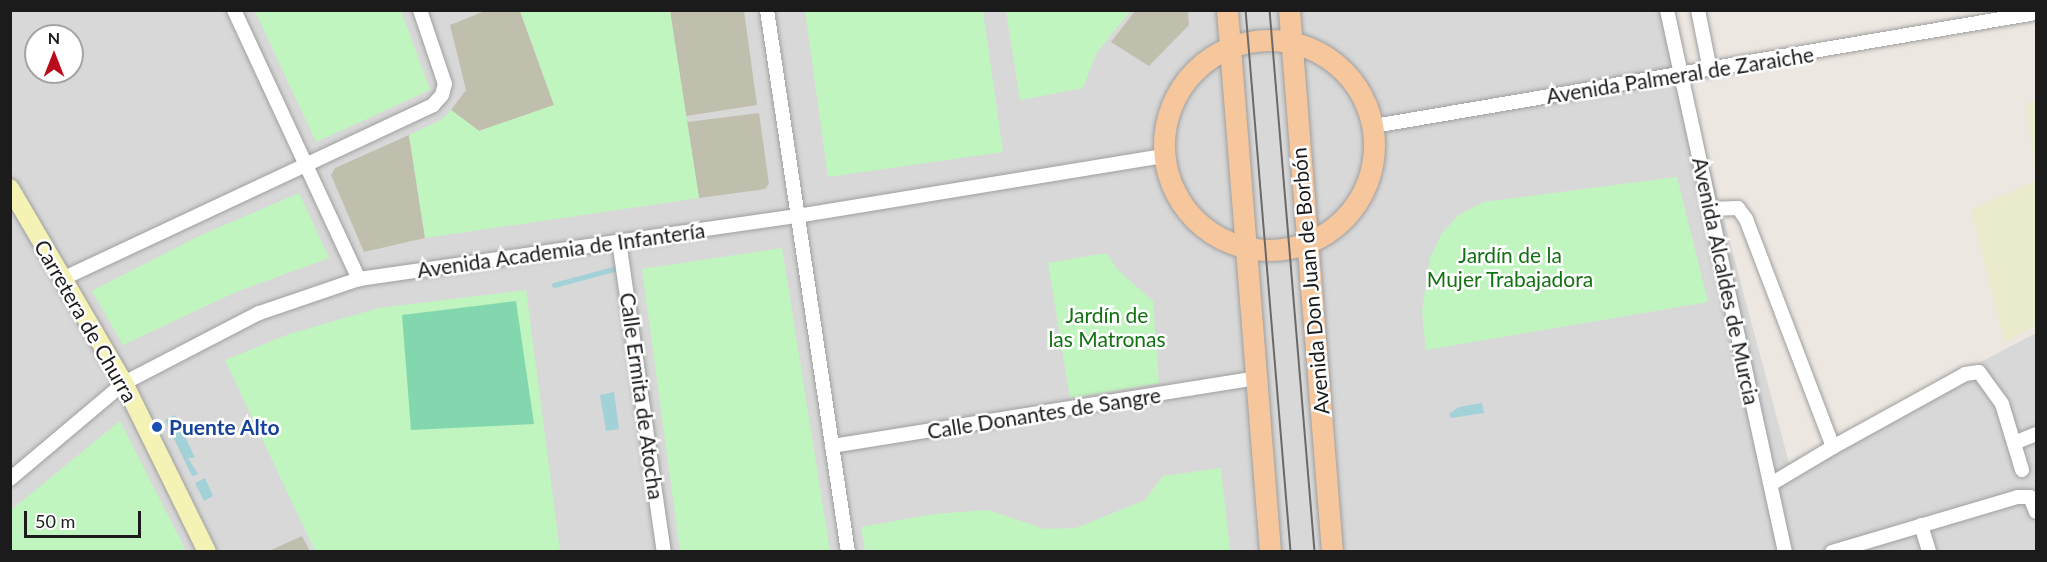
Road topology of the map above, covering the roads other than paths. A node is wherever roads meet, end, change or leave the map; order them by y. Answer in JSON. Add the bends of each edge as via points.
{"nodes":[{"id":1,"x":234,"y":10,"type":"edge"},
{"id":2,"x":420,"y":10,"type":"edge"},
{"id":3,"x":767,"y":10,"type":"edge"},
{"id":4,"x":1227,"y":10,"type":"edge"},
{"id":5,"x":1289,"y":10,"type":"edge"},
{"id":6,"x":1667,"y":10,"type":"edge"},
{"id":7,"x":1698,"y":10,"type":"edge"},
{"id":8,"x":2037,"y":13,"type":"edge"},
{"id":9,"x":1291,"y":41,"type":"junction"},
{"id":10,"x":1230,"y":46,"type":"junction"},
{"id":11,"x":1710,"y":70,"type":"junction"},
{"id":12,"x":1683,"y":74,"type":"junction"},
{"id":13,"x":1374,"y":126,"type":"junction"},
{"id":14,"x":1164,"y":156,"type":"junction"},
{"id":15,"x":304,"y":166,"type":"junction"},
{"id":16,"x":10,"y":188,"type":"edge"},
{"id":17,"x":1711,"y":209,"type":"junction"},
{"id":18,"x":797,"y":216,"type":"junction"},
{"id":19,"x":619,"y":241,"type":"junction"},
{"id":20,"x":1309,"y":243,"type":"junction"},
{"id":21,"x":1246,"y":248,"type":"junction"},
{"id":22,"x":62,"y":279,"type":"junction"},
{"id":23,"x":359,"y":279,"type":"junction"},
{"id":24,"x":1256,"y":378,"type":"junction"},
{"id":25,"x":124,"y":383,"type":"junction"},
{"id":26,"x":2037,"y":434,"type":"edge"},
{"id":27,"x":2014,"y":443,"type":"junction"},
{"id":28,"x":832,"y":446,"type":"junction"},
{"id":29,"x":1833,"y":447,"type":"junction"},
{"id":30,"x":2022,"y":470,"type":"dead end"},
{"id":31,"x":10,"y":479,"type":"edge"},
{"id":32,"x":1771,"y":484,"type":"junction"},
{"id":33,"x":2037,"y":512,"type":"edge"},
{"id":34,"x":1921,"y":525,"type":"junction"},
{"id":35,"x":207,"y":552,"type":"edge"},
{"id":36,"x":664,"y":552,"type":"edge"},
{"id":37,"x":849,"y":552,"type":"edge"},
{"id":38,"x":1270,"y":552,"type":"edge"},
{"id":39,"x":1332,"y":552,"type":"edge"},
{"id":40,"x":1785,"y":552,"type":"edge"},
{"id":41,"x":1832,"y":552,"type":"edge"},
{"id":42,"x":1929,"y":552,"type":"edge"}],
"edges":[{"from":1,"to":15,"type":"street"},
{"from":2,"to":15,"type":"street","via":[[445,84],[442,95],[433,105]]},
{"from":3,"to":18,"type":"street"},
{"from":4,"to":10,"type":"main road"},
{"from":5,"to":9,"type":"main road","name":"Avenida Don Juan de Borbón"},
{"from":6,"to":12,"type":"street","name":"Avenida Alcaldes de Murcia"},
{"from":7,"to":11,"type":"street"},
{"from":8,"to":11,"type":"street","name":"Avenida Palmeral de Zaraiche"},
{"from":9,"to":10,"type":"main road","via":[[1260,39]]},
{"from":9,"to":13,"type":"main road","via":[[1320,52],[1345,71],[1364,96]]},
{"from":9,"to":20,"type":"main road","name":"Avenida Don Juan de Borbón"},
{"from":10,"to":14,"type":"main road","via":[[1201,64],[1179,90],[1166,122]]},
{"from":10,"to":21,"type":"main road"},
{"from":11,"to":12,"type":"street","name":"Avenida Palmeral de Zaraiche"},
{"from":12,"to":13,"type":"street","name":"Avenida Palmeral de Zaraiche"},
{"from":12,"to":17,"type":"street","name":"Avenida Alcaldes de Murcia"},
{"from":13,"to":20,"type":"main road","via":[[1374,162],[1362,196],[1339,224]]},
{"from":14,"to":18,"type":"street","name":"Avenida Academia de Infantería"},
{"from":14,"to":21,"type":"main road","via":[[1175,194],[1200,225]]},
{"from":15,"to":22,"type":"street"},
{"from":15,"to":23,"type":"street"},
{"from":16,"to":22,"type":"street","name":"Carretera de Churra"},
{"from":17,"to":29,"type":"street","via":[[1738,208],[1746,219]]},
{"from":17,"to":32,"type":"street","name":"Avenida Alcaldes de Murcia"},
{"from":18,"to":19,"type":"street","name":"Avenida Academia de Infantería"},
{"from":18,"to":28,"type":"street"},
{"from":19,"to":23,"type":"street","name":"Avenida Academia de Infantería"},
{"from":19,"to":36,"type":"street","name":"Calle Ermita de Atocha"},
{"from":20,"to":21,"type":"main road","via":[[1278,250]]},
{"from":20,"to":39,"type":"main road","name":"Avenida Don Juan de Borbón"},
{"from":21,"to":24,"type":"main road"},
{"from":22,"to":25,"type":"street","name":"Carretera de Churra"},
{"from":23,"to":25,"type":"street","name":"Avenida Academia de Infantería","via":[[259,313]]},
{"from":24,"to":28,"type":"street","name":"Calle Donantes de Sangre"},
{"from":24,"to":38,"type":"main road"},
{"from":25,"to":31,"type":"street","name":"Avenida Academia de Infantería"},
{"from":25,"to":35,"type":"street","name":"Carretera de Churra"},
{"from":26,"to":27,"type":"street"},
{"from":27,"to":29,"type":"street","via":[[2002,404],[1979,372],[1965,374]]},
{"from":27,"to":30,"type":"street"},
{"from":28,"to":37,"type":"street"},
{"from":29,"to":32,"type":"street"},
{"from":32,"to":40,"type":"street","name":"Avenida Alcaldes de Murcia"},
{"from":33,"to":34,"type":"street","via":[[2030,498],[2018,497]]},
{"from":34,"to":41,"type":"street"},
{"from":34,"to":42,"type":"street"}]}
